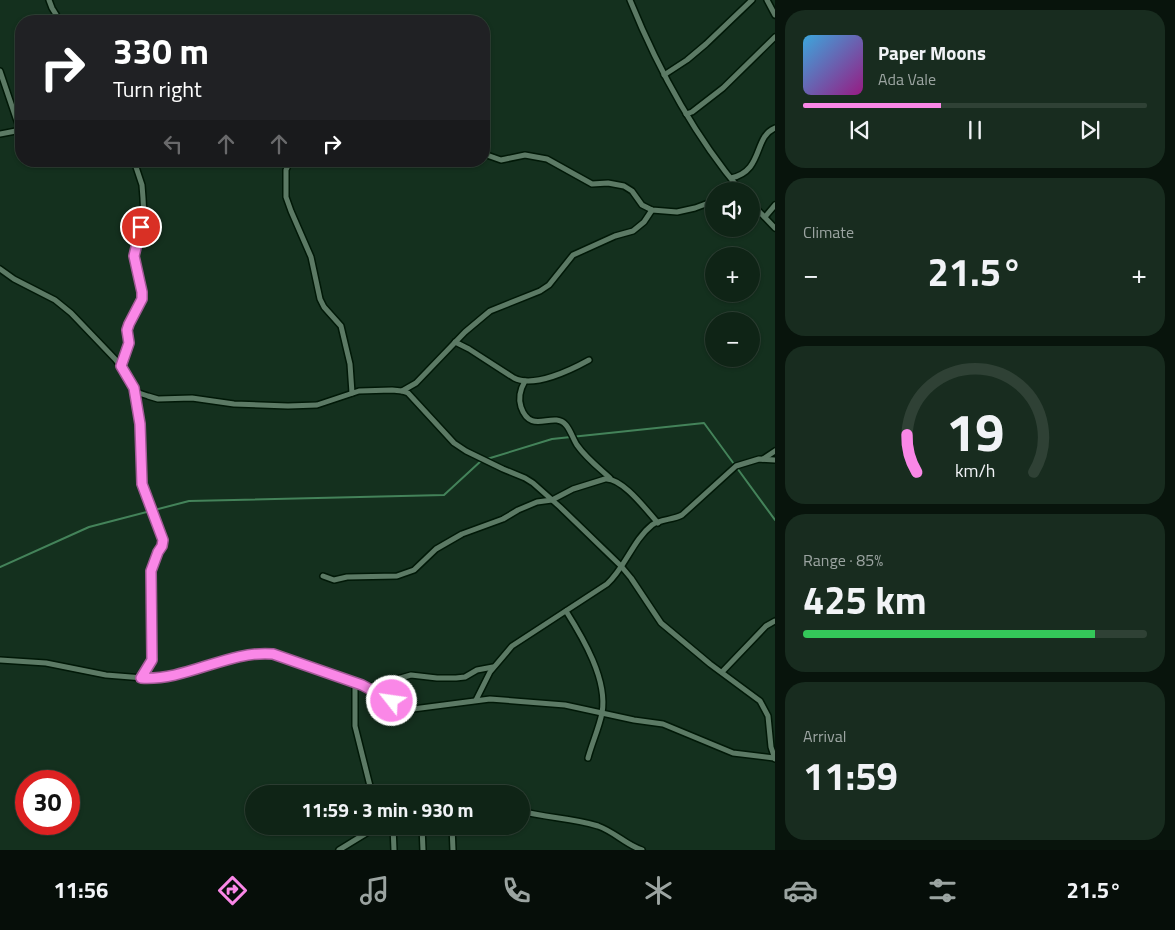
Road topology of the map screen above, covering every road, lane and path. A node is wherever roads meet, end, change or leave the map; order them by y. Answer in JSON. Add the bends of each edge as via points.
{"nodes":[{"id":1,"x":49,"y":0,"type":"edge"},
{"id":2,"x":630,"y":0,"type":"edge"},
{"id":3,"x":752,"y":0,"type":"edge"},
{"id":4,"x":767,"y":0,"type":"edge"},
{"id":5,"x":56,"y":15,"type":"edge"},
{"id":6,"x":775,"y":15,"type":"edge"},
{"id":7,"x":775,"y":37,"type":"edge"},
{"id":8,"x":0,"y":71,"type":"edge"},
{"id":9,"x":664,"y":75,"type":"junction"},
{"id":10,"x":15,"y":113,"type":"edge"},
{"id":11,"x":686,"y":114,"type":"junction"},
{"id":12,"x":775,"y":128,"type":"edge"},
{"id":13,"x":15,"y":131,"type":"edge"},
{"id":14,"x":0,"y":134,"type":"edge"},
{"id":15,"x":490,"y":156,"type":"edge"},
{"id":16,"x":136,"y":167,"type":"edge"},
{"id":17,"x":287,"y":167,"type":"edge"},
{"id":18,"x":731,"y":178,"type":"junction"},
{"id":19,"x":734,"y":182,"type":"edge"},
{"id":20,"x":705,"y":204,"type":"edge"},
{"id":21,"x":775,"y":205,"type":"edge"},
{"id":22,"x":652,"y":210,"type":"junction"},
{"id":23,"x":760,"y":213,"type":"edge"},
{"id":24,"x":764,"y":217,"type":"junction"},
{"id":25,"x":775,"y":228,"type":"edge"},
{"id":26,"x":0,"y":269,"type":"edge"},
{"id":27,"x":455,"y":342,"type":"junction"},
{"id":28,"x":590,"y":360,"type":"dead end"},
{"id":29,"x":121,"y":366,"type":"junction"},
{"id":30,"x":525,"y":381,"type":"junction"},
{"id":31,"x":134,"y":388,"type":"junction"},
{"id":32,"x":402,"y":391,"type":"junction"},
{"id":33,"x":352,"y":393,"type":"junction"},
{"id":34,"x":775,"y":450,"type":"edge"},
{"id":35,"x":763,"y":459,"type":"junction"},
{"id":36,"x":775,"y":460,"type":"edge"},
{"id":37,"x":610,"y":478,"type":"junction"},
{"id":38,"x":552,"y":500,"type":"junction"},
{"id":39,"x":658,"y":523,"type":"junction"},
{"id":40,"x":621,"y":566,"type":"junction"},
{"id":41,"x":323,"y":576,"type":"dead end"},
{"id":42,"x":566,"y":611,"type":"junction"},
{"id":43,"x":775,"y":621,"type":"edge"},
{"id":44,"x":0,"y":660,"type":"edge"},
{"id":45,"x":494,"y":667,"type":"junction"},
{"id":46,"x":722,"y":672,"type":"junction"},
{"id":47,"x":141,"y":678,"type":"junction"},
{"id":48,"x":355,"y":683,"type":"junction"},
{"id":49,"x":368,"y":687,"type":"junction"},
{"id":50,"x":476,"y":700,"type":"junction"},
{"id":51,"x":602,"y":713,"type":"junction"},
{"id":52,"x":773,"y":743,"type":"edge"},
{"id":53,"x":588,"y":758,"type":"dead end"},
{"id":54,"x":775,"y":759,"type":"edge"},
{"id":55,"x":370,"y":785,"type":"edge"},
{"id":56,"x":530,"y":813,"type":"edge"},
{"id":57,"x":363,"y":835,"type":"edge"},
{"id":58,"x":393,"y":835,"type":"edge"},
{"id":59,"x":422,"y":835,"type":"edge"},
{"id":60,"x":452,"y":835,"type":"edge"},
{"id":61,"x":339,"y":850,"type":"edge"},
{"id":62,"x":394,"y":850,"type":"edge"},
{"id":63,"x":423,"y":850,"type":"edge"},
{"id":64,"x":453,"y":850,"type":"edge"},
{"id":65,"x":642,"y":850,"type":"edge"}],
"edges":[{"from":1,"to":5,"type":"street"},
{"from":2,"to":9,"type":"street"},
{"from":3,"to":9,"type":"street","via":[[706,44]]},
{"from":4,"to":6,"type":"street"},
{"from":7,"to":11,"type":"street","via":[[725,86]]},
{"from":8,"to":10,"type":"street"},
{"from":9,"to":11,"type":"street"},
{"from":11,"to":18,"type":"street","via":[[704,144]]},
{"from":12,"to":18,"type":"street","via":[[764,136],[751,167]]},
{"from":13,"to":14,"type":"street"},
{"from":15,"to":22,"type":"street","via":[[501,160],[525,155],[547,159],[592,184],[624,186],[642,205]]},
{"from":16,"to":29,"type":"street","via":[[142,185],[144,218],[134,256],[142,292],[127,330],[129,343]]},
{"from":17,"to":33,"type":"street","via":[[286,197],[310,257],[320,299],[341,326],[350,364]]},
{"from":18,"to":19,"type":"street"},
{"from":20,"to":22,"type":"street","via":[[677,212]]},
{"from":21,"to":24,"type":"street"},
{"from":22,"to":27,"type":"street","via":[[633,230],[573,255],[549,285],[493,309]]},
{"from":23,"to":24,"type":"street"},
{"from":24,"to":25,"type":"street"},
{"from":26,"to":29,"type":"street","via":[[56,300]]},
{"from":27,"to":30,"type":"street","via":[[514,378]]},
{"from":27,"to":32,"type":"street","via":[[416,383]]},
{"from":28,"to":30,"type":"street","via":[[560,374]]},
{"from":29,"to":31,"type":"street"},
{"from":30,"to":37,"type":"street","via":[[519,398],[525,417],[531,421],[564,423],[583,453]]},
{"from":31,"to":33,"type":"street","via":[[158,399],[192,398],[274,406],[317,405]]},
{"from":31,"to":47,"type":"street","via":[[140,424],[142,484],[163,540],[151,571],[152,660]]},
{"from":32,"to":33,"type":"street"},
{"from":32,"to":38,"type":"street","via":[[408,393],[454,443],[525,478]]},
{"from":34,"to":35,"type":"street"},
{"from":35,"to":36,"type":"street"},
{"from":35,"to":39,"type":"street","via":[[736,466],[682,514]]},
{"from":37,"to":38,"type":"street","via":[[573,489]]},
{"from":37,"to":39,"type":"street","via":[[629,491]]},
{"from":38,"to":40,"type":"street"},
{"from":38,"to":41,"type":"street","via":[[538,502],[462,534],[436,549],[414,570],[397,576],[334,580]]},
{"from":39,"to":40,"type":"street","via":[[644,534]]},
{"from":40,"to":42,"type":"street","via":[[607,584]]},
{"from":40,"to":46,"type":"street","via":[[661,623]]},
{"from":42,"to":45,"type":"street","via":[[512,646]]},
{"from":42,"to":51,"type":"street","via":[[590,653],[602,695]]},
{"from":43,"to":46,"type":"street","via":[[766,626]]},
{"from":44,"to":47,"type":"street","via":[[46,663]]},
{"from":45,"to":49,"type":"street","via":[[461,678],[411,675]]},
{"from":45,"to":50,"type":"street"},
{"from":46,"to":52,"type":"street","via":[[764,706]]},
{"from":47,"to":48,"type":"street","via":[[182,674],[261,653],[273,654]]},
{"from":48,"to":49,"type":"street"},
{"from":48,"to":55,"type":"street","via":[[355,726]]},
{"from":49,"to":50,"type":"street","via":[[412,709]]},
{"from":50,"to":51,"type":"street","via":[[550,703]]},
{"from":51,"to":53,"type":"street"},
{"from":51,"to":54,"type":"street","via":[[663,724],[733,753]]},
{"from":52,"to":54,"type":"street"},
{"from":56,"to":65,"type":"street","via":[[596,825]]},
{"from":57,"to":61,"type":"street"},
{"from":58,"to":62,"type":"street"},
{"from":59,"to":63,"type":"street"},
{"from":60,"to":64,"type":"street"}]}
